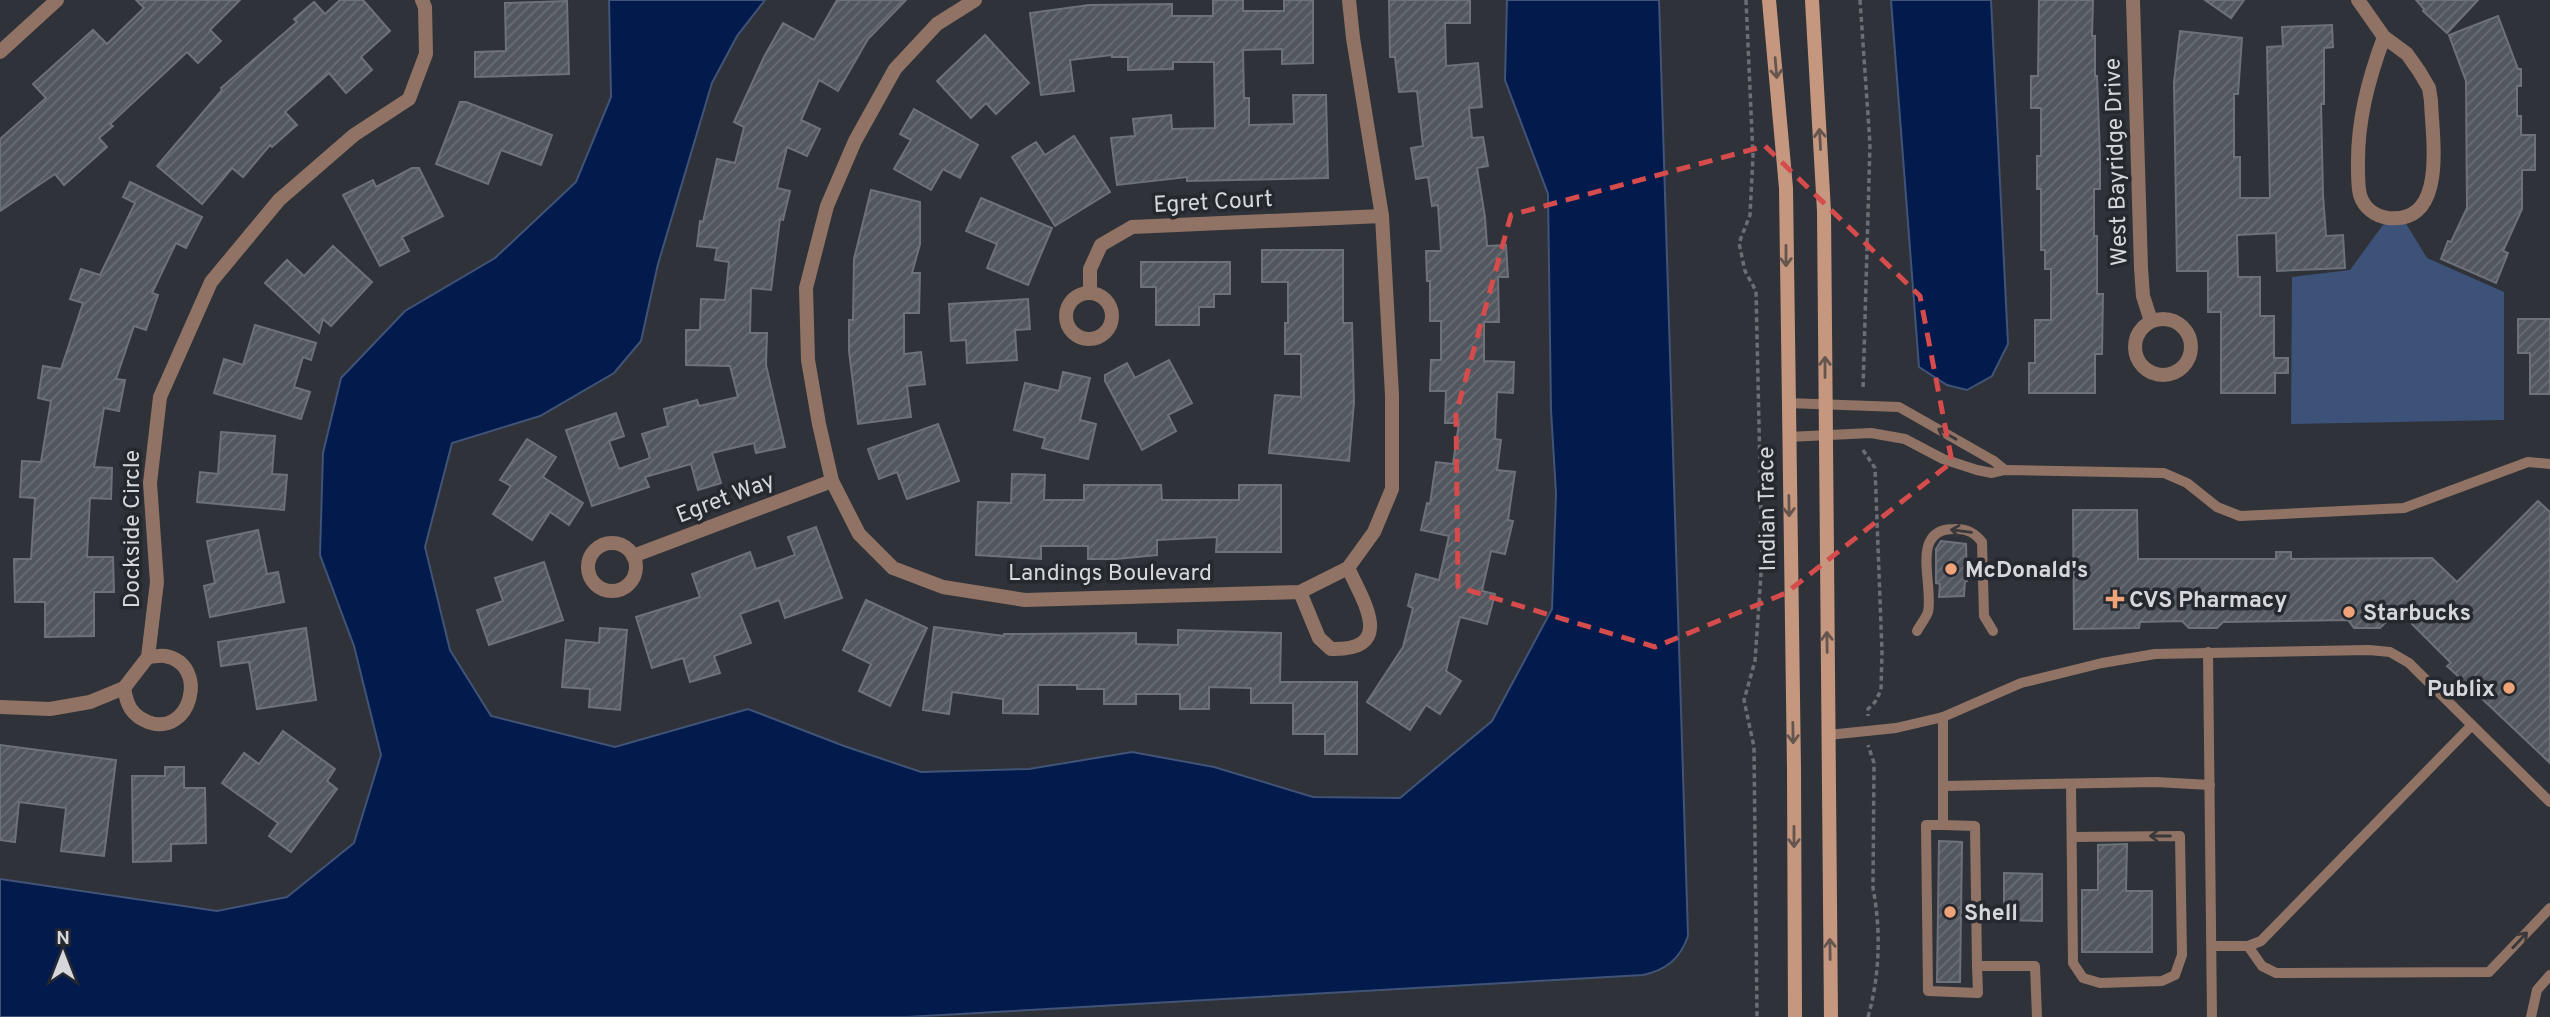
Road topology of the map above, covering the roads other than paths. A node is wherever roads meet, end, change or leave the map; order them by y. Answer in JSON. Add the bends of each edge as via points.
{"nodes":[{"id":1,"x":57,"y":0,"type":"edge"},
{"id":2,"x":422,"y":0,"type":"edge"},
{"id":3,"x":975,"y":0,"type":"edge"},
{"id":4,"x":1349,"y":0,"type":"edge"},
{"id":5,"x":1769,"y":0,"type":"edge"},
{"id":6,"x":1812,"y":0,"type":"edge"},
{"id":7,"x":2133,"y":0,"type":"edge"},
{"id":8,"x":2358,"y":0,"type":"edge"},
{"id":9,"x":2384,"y":37,"type":"junction"},
{"id":10,"x":0,"y":52,"type":"edge"},
{"id":11,"x":1382,"y":216,"type":"junction"},
{"id":12,"x":1090,"y":293,"type":"dead end"},
{"id":13,"x":2151,"y":321,"type":"junction"},
{"id":14,"x":1787,"y":403,"type":"junction"},
{"id":15,"x":1825,"y":404,"type":"junction"},
{"id":16,"x":1825,"y":435,"type":"junction"},
{"id":17,"x":1788,"y":437,"type":"junction"},
{"id":18,"x":2550,"y":464,"type":"edge"},
{"id":19,"x":2005,"y":470,"type":"junction"},
{"id":20,"x":832,"y":481,"type":"junction"},
{"id":21,"x":633,"y":556,"type":"dead end"},
{"id":22,"x":1348,"y":568,"type":"junction"},
{"id":23,"x":1300,"y":592,"type":"junction"},
{"id":24,"x":1917,"y":631,"type":"dead end"},
{"id":25,"x":1993,"y":631,"type":"dead end"},
{"id":26,"x":2208,"y":652,"type":"junction"},
{"id":27,"x":148,"y":657,"type":"junction"},
{"id":28,"x":124,"y":688,"type":"junction"},
{"id":29,"x":0,"y":707,"type":"edge"},
{"id":30,"x":1943,"y":718,"type":"junction"},
{"id":31,"x":2472,"y":726,"type":"junction"},
{"id":32,"x":1828,"y":735,"type":"junction"},
{"id":33,"x":2071,"y":783,"type":"junction"},
{"id":34,"x":2210,"y":785,"type":"junction"},
{"id":35,"x":1943,"y":786,"type":"junction"},
{"id":36,"x":2550,"y":802,"type":"edge"},
{"id":37,"x":1943,"y":825,"type":"junction"},
{"id":38,"x":2072,"y":837,"type":"junction"},
{"id":39,"x":2550,"y":908,"type":"edge"},
{"id":40,"x":2211,"y":946,"type":"junction"},
{"id":41,"x":2248,"y":946,"type":"junction"},
{"id":42,"x":1977,"y":966,"type":"junction"},
{"id":43,"x":2550,"y":975,"type":"edge"},
{"id":44,"x":1795,"y":1017,"type":"edge"},
{"id":45,"x":1831,"y":1017,"type":"edge"},
{"id":46,"x":2037,"y":1017,"type":"edge"},
{"id":47,"x":2212,"y":1017,"type":"edge"},
{"id":48,"x":2531,"y":1017,"type":"edge"}],
"edges":[{"from":1,"to":10,"type":"street"},
{"from":2,"to":27,"type":"street","name":"Dockside Circle","via":[[426,54],[408,99],[354,135],[279,200],[211,282],[160,397],[150,483],[157,582]]},
{"from":3,"to":20,"type":"street","name":"Landings Boulevard","via":[[937,24],[895,69],[855,141],[827,206],[806,288],[808,360]]},
{"from":4,"to":11,"type":"street","name":"Landings Boulevard"},
{"from":5,"to":14,"type":"main road","name":"Indian Trace","one_way":true,"via":[[1786,188]]},
{"from":15,"to":6,"type":"main road","one_way":true,"via":[[1824,211]]},
{"from":7,"to":13,"type":"street","name":"West Bayridge Drive","via":[[2141,268]]},
{"from":8,"to":9,"type":"street"},
{"from":9,"to":9,"type":"street","via":[[2407,54],[2429,88],[2431,101],[2431,189],[2422,207],[2388,218],[2371,211],[2360,196],[2358,152],[2361,116]]},
{"from":11,"to":12,"type":"street","name":"Egret Court","via":[[1132,227],[1101,245],[1090,269]]},
{"from":11,"to":22,"type":"street","name":"Landings Boulevard","via":[[1392,489],[1374,533]]},
{"from":13,"to":13,"type":"street","via":[[2138,333],[2137,358],[2141,366],[2157,374],[2174,373],[2187,361],[2189,335],[2169,319]]},
{"from":14,"to":15,"type":"lane"},
{"from":14,"to":17,"type":"main road","name":"Indian Trace"},
{"from":15,"to":16,"type":"main road"},
{"from":19,"to":15,"type":"lane","one_way":true,"via":[[1899,407]]},
{"from":16,"to":17,"type":"lane"},
{"from":16,"to":19,"type":"lane","via":[[1871,433],[1905,439],[1977,470],[1992,474]]},
{"from":32,"to":16,"type":"main road","one_way":true},
{"from":17,"to":44,"type":"main road","name":"Indian Trace","one_way":true},
{"from":18,"to":19,"type":"lane","via":[[2528,462],[2404,508],[2240,516],[2164,473]]},
{"from":20,"to":21,"type":"street","name":"Egret Way"},
{"from":20,"to":23,"type":"street","name":"Landings Boulevard","via":[[859,534],[893,568],[943,587],[1025,600]]},
{"from":22,"to":23,"type":"street","name":"Landings Boulevard"},
{"from":22,"to":23,"type":"street","via":[[1370,614],[1371,631],[1363,644],[1350,650],[1331,649],[1319,638]]},
{"from":25,"to":24,"type":"lane","one_way":true,"via":[[1984,616],[1982,542],[1975,533],[1954,528],[1935,534],[1928,544],[1928,612]]},
{"from":26,"to":30,"type":"lane","via":[[2155,654],[2047,676]]},
{"from":26,"to":31,"type":"lane","via":[[2390,652],[2409,663]]},
{"from":26,"to":34,"type":"lane"},
{"from":27,"to":28,"type":"street"},
{"from":27,"to":28,"type":"street","via":[[165,656],[181,664],[191,678],[192,695],[186,711],[172,722],[155,724],[139,718],[127,705]]},
{"from":28,"to":29,"type":"street","via":[[90,702],[50,709]]},
{"from":30,"to":32,"type":"lane"},
{"from":30,"to":35,"type":"lane"},
{"from":31,"to":36,"type":"lane"},
{"from":31,"to":41,"type":"lane","via":[[2261,942]]},
{"from":45,"to":32,"type":"main road","one_way":true},
{"from":33,"to":34,"type":"lane"},
{"from":33,"to":35,"type":"lane"},
{"from":33,"to":38,"type":"lane"},
{"from":34,"to":40,"type":"lane"},
{"from":35,"to":37,"type":"lane"},
{"from":37,"to":42,"type":"lane","via":[[1975,826]]},
{"from":37,"to":42,"type":"lane","via":[[1926,825],[1928,991],[1978,993]]},
{"from":38,"to":38,"type":"lane","one_way":true,"via":[[2073,963],[2083,978],[2100,983],[2162,981],[2175,975],[2182,955],[2180,836]]},
{"from":41,"to":39,"type":"lane","one_way":true,"via":[[2262,966],[2276,973],[2489,972]]},
{"from":40,"to":41,"type":"lane"},
{"from":40,"to":47,"type":"lane"},
{"from":42,"to":46,"type":"lane","via":[[2035,966]]},
{"from":43,"to":48,"type":"lane","via":[[2537,990]]}]}
